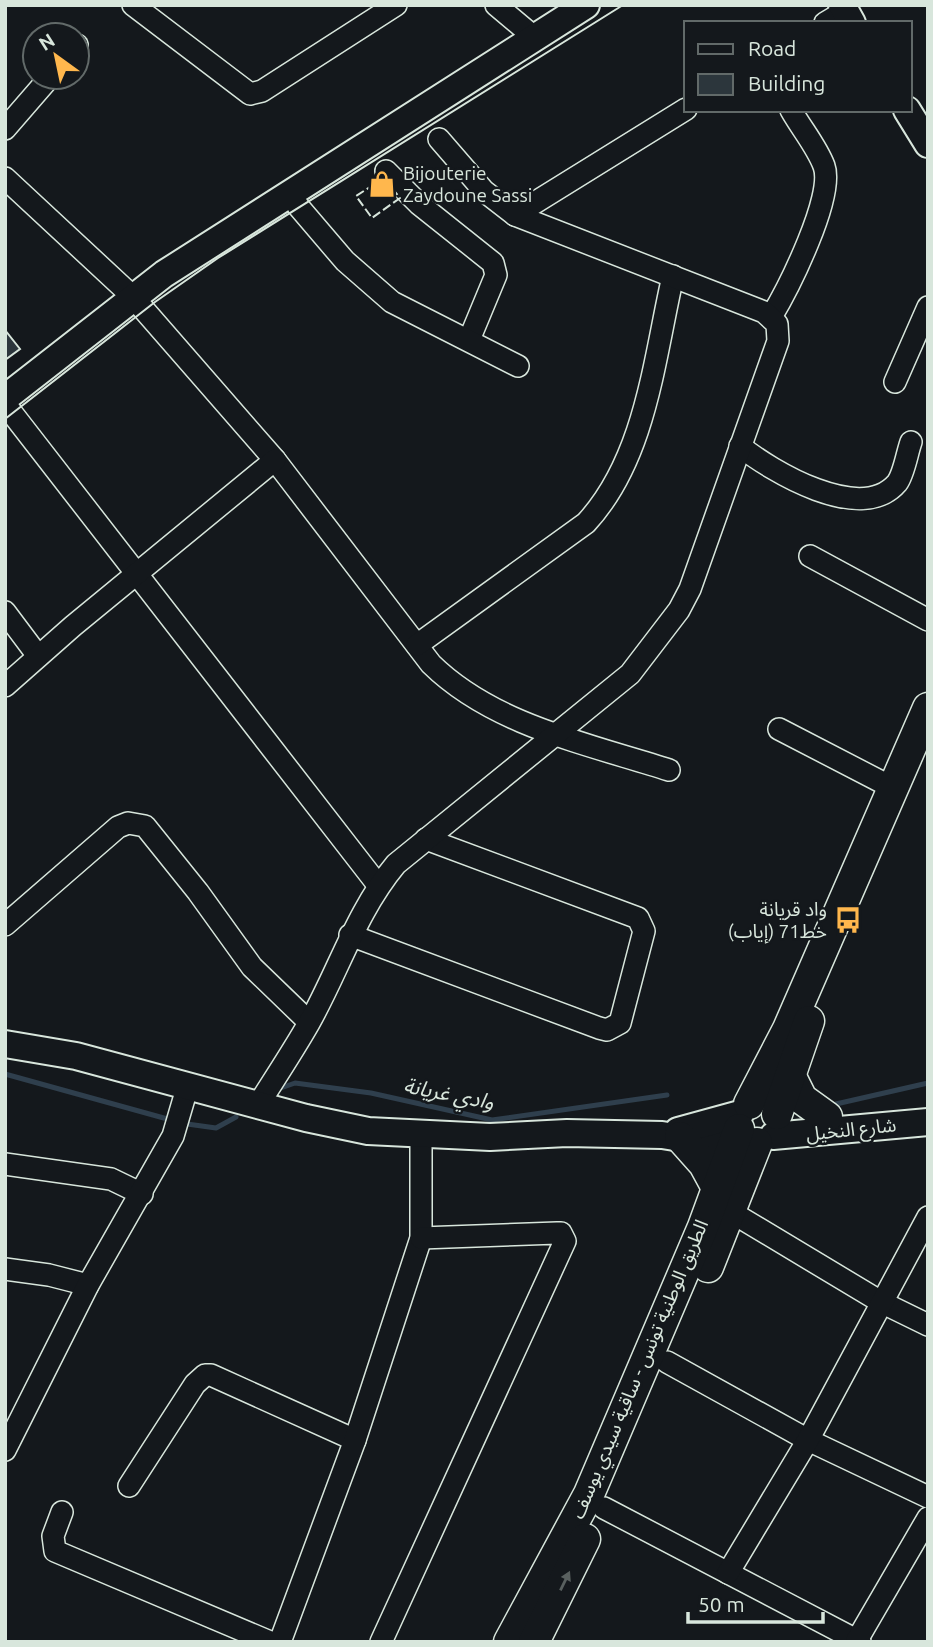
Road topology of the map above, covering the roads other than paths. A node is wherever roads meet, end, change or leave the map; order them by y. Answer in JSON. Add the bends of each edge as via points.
{"nodes":[{"id":1,"x":133,"y":5,"type":"edge"},
{"id":2,"x":396,"y":5,"type":"edge"},
{"id":3,"x":496,"y":5,"type":"edge"},
{"id":4,"x":586,"y":5,"type":"edge"},
{"id":5,"x":534,"y":37,"type":"junction"},
{"id":6,"x":38,"y":91,"type":"edge"},
{"id":7,"x":684,"y":110,"type":"edge"},
{"id":8,"x":792,"y":112,"type":"edge"},
{"id":9,"x":908,"y":112,"type":"edge"},
{"id":10,"x":5,"y":129,"type":"edge"},
{"id":11,"x":439,"y":139,"type":"dead end"},
{"id":12,"x":928,"y":144,"type":"edge"},
{"id":13,"x":386,"y":171,"type":"dead end"},
{"id":14,"x":5,"y":178,"type":"edge"},
{"id":15,"x":290,"y":192,"type":"junction"},
{"id":16,"x":515,"y":215,"type":"junction"},
{"id":17,"x":673,"y":276,"type":"junction"},
{"id":18,"x":132,"y":296,"type":"junction"},
{"id":19,"x":928,"y":307,"type":"edge"},
{"id":20,"x":771,"y":317,"type":"junction"},
{"id":21,"x":468,"y":340,"type":"junction"},
{"id":22,"x":518,"y":366,"type":"dead end"},
{"id":23,"x":895,"y":382,"type":"dead end"},
{"id":24,"x":5,"y":398,"type":"edge"},
{"id":25,"x":5,"y":404,"type":"edge"},
{"id":26,"x":911,"y":442,"type":"dead end"},
{"id":27,"x":740,"y":446,"type":"junction"},
{"id":28,"x":275,"y":460,"type":"junction"},
{"id":29,"x":810,"y":556,"type":"dead end"},
{"id":30,"x":135,"y":574,"type":"junction"},
{"id":31,"x":5,"y":612,"type":"edge"},
{"id":32,"x":928,"y":620,"type":"edge"},
{"id":33,"x":417,"y":645,"type":"junction"},
{"id":34,"x":38,"y":656,"type":"junction"},
{"id":35,"x":5,"y":686,"type":"edge"},
{"id":36,"x":928,"y":708,"type":"edge"},
{"id":37,"x":779,"y":729,"type":"dead end"},
{"id":38,"x":556,"y":733,"type":"junction"},
{"id":39,"x":928,"y":743,"type":"edge"},
{"id":40,"x":669,"y":770,"type":"dead end"},
{"id":41,"x":893,"y":788,"type":"junction"},
{"id":42,"x":426,"y":839,"type":"junction"},
{"id":43,"x":378,"y":885,"type":"junction"},
{"id":44,"x":5,"y":925,"type":"edge"},
{"id":45,"x":349,"y":935,"type":"junction"},
{"id":46,"x":309,"y":1022,"type":"junction"},
{"id":47,"x":5,"y":1044,"type":"edge"},
{"id":48,"x":790,"y":1075,"type":"junction"},
{"id":49,"x":185,"y":1097,"type":"junction"},
{"id":50,"x":258,"y":1105,"type":"junction"},
{"id":51,"x":827,"y":1117,"type":"junction"},
{"id":52,"x":928,"y":1122,"type":"edge"},
{"id":53,"x":883,"y":1124,"type":"junction"},
{"id":54,"x":752,"y":1128,"type":"junction"},
{"id":55,"x":421,"y":1133,"type":"junction"},
{"id":56,"x":671,"y":1136,"type":"junction"},
{"id":57,"x":5,"y":1164,"type":"edge"},
{"id":58,"x":716,"y":1186,"type":"junction"},
{"id":59,"x":142,"y":1194,"type":"junction"},
{"id":60,"x":731,"y":1212,"type":"junction"},
{"id":61,"x":928,"y":1217,"type":"edge"},
{"id":62,"x":421,"y":1238,"type":"junction"},
{"id":63,"x":5,"y":1269,"type":"edge"},
{"id":64,"x":88,"y":1285,"type":"junction"},
{"id":65,"x":881,"y":1302,"type":"junction"},
{"id":66,"x":928,"y":1325,"type":"edge"},
{"id":67,"x":667,"y":1362,"type":"junction"},
{"id":68,"x":355,"y":1440,"type":"junction"},
{"id":69,"x":808,"y":1440,"type":"junction"},
{"id":70,"x":5,"y":1450,"type":"edge"},
{"id":71,"x":129,"y":1486,"type":"dead end"},
{"id":72,"x":928,"y":1497,"type":"edge"},
{"id":73,"x":604,"y":1508,"type":"junction"},
{"id":74,"x":62,"y":1512,"type":"dead end"},
{"id":75,"x":928,"y":1518,"type":"edge"},
{"id":76,"x":728,"y":1573,"type":"junction"},
{"id":77,"x":859,"y":1641,"type":"edge"},
{"id":78,"x":270,"y":1642,"type":"edge"},
{"id":79,"x":280,"y":1642,"type":"edge"},
{"id":80,"x":382,"y":1642,"type":"edge"},
{"id":81,"x":509,"y":1642,"type":"edge"},
{"id":82,"x":534,"y":1642,"type":"edge"}],
"edges":[{"from":1,"to":2,"type":"street","via":[[250,94],[262,91]]},
{"from":3,"to":5,"type":"street"},
{"from":4,"to":5,"type":"main road"},
{"from":5,"to":15,"type":"main road"},
{"from":6,"to":10,"type":"street"},
{"from":7,"to":16,"type":"street"},
{"from":8,"to":20,"type":"street","via":[[824,165],[825,193],[790,285]]},
{"from":9,"to":12,"type":"main road"},
{"from":11,"to":16,"type":"street","via":[[484,191]]},
{"from":13,"to":21,"type":"street","via":[[419,204],[493,263],[496,275]]},
{"from":14,"to":18,"type":"street"},
{"from":15,"to":18,"type":"main road"},
{"from":15,"to":21,"type":"street","via":[[372,288]]},
{"from":16,"to":17,"type":"street"},
{"from":17,"to":20,"type":"street"},
{"from":17,"to":33,"type":"street","via":[[638,430],[599,509]]},
{"from":18,"to":24,"type":"main road"},
{"from":18,"to":28,"type":"street"},
{"from":19,"to":23,"type":"street"},
{"from":20,"to":27,"type":"street","via":[[780,331],[778,341]]},
{"from":21,"to":22,"type":"street"},
{"from":25,"to":30,"type":"street"},
{"from":26,"to":27,"type":"street","via":[[897,482],[866,497],[835,495],[800,484]]},
{"from":27,"to":38,"type":"street","via":[[679,610],[630,674]]},
{"from":28,"to":30,"type":"street"},
{"from":28,"to":33,"type":"street"},
{"from":29,"to":32,"type":"street"},
{"from":30,"to":34,"type":"street"},
{"from":30,"to":43,"type":"street"},
{"from":31,"to":34,"type":"street"},
{"from":33,"to":38,"type":"street","via":[[451,683],[477,701]]},
{"from":34,"to":35,"type":"street"},
{"from":36,"to":41,"type":"highway","name":"الطريق الوطنية تونس - ساقية سيدي يوسف"},
{"from":37,"to":41,"type":"street"},
{"from":38,"to":40,"type":"street"},
{"from":38,"to":42,"type":"street"},
{"from":39,"to":48,"type":"highway","name":"الطريق الوطنية تونس - ساقية سيدي يوسف"},
{"from":41,"to":54,"type":"highway","name":"الطريق الوطنية تونس - ساقية سيدي يوسف","via":[[788,1029]]},
{"from":42,"to":43,"type":"street"},
{"from":42,"to":45,"type":"street","via":[[638,918],[644,931],[620,1023],[607,1030],[599,1028]]},
{"from":43,"to":45,"type":"street"},
{"from":44,"to":46,"type":"street","via":[[118,827],[145,826],[252,967]]},
{"from":45,"to":46,"type":"street"},
{"from":46,"to":50,"type":"street"},
{"from":47,"to":49,"type":"main road","via":[[76,1056]]},
{"from":48,"to":51,"type":"highway","via":[[802,1099]]},
{"from":48,"to":54,"type":"highway","name":"الطريق الوطنية تونس - ساقية سيدي يوسف"},
{"from":49,"to":50,"type":"main road"},
{"from":49,"to":59,"type":"street","via":[[173,1136]]},
{"from":50,"to":55,"type":"main road","via":[[368,1131]]},
{"from":51,"to":53,"type":"main road"},
{"from":51,"to":54,"type":"main road"},
{"from":52,"to":53,"type":"main road","name":"شارع النخيل"},
{"from":53,"to":54,"type":"main road","name":"شارع النخيل"},
{"from":54,"to":56,"type":"main road"},
{"from":54,"to":58,"type":"highway","name":"الطريق الوطنية تونس - ساقية سيدي يوسف"},
{"from":54,"to":60,"type":"highway","name":"الطريق الوطنية تونس - ساقية سيدي يوسف"},
{"from":55,"to":56,"type":"main road"},
{"from":55,"to":62,"type":"street"},
{"from":56,"to":58,"type":"highway","via":[[704,1164]]},
{"from":57,"to":59,"type":"street","via":[[111,1179]]},
{"from":58,"to":81,"type":"highway","name":"الطريق الوطنية تونس - ساقية سيدي يوسف","via":[[703,1227],[589,1494]]},
{"from":59,"to":64,"type":"street"},
{"from":60,"to":65,"type":"street"},
{"from":60,"to":67,"type":"highway","name":"الطريق الوطنية تونس - ساقية سيدي يوسف"},
{"from":61,"to":65,"type":"street"},
{"from":62,"to":68,"type":"street"},
{"from":62,"to":80,"type":"street","via":[[561,1233],[565,1241]]},
{"from":63,"to":64,"type":"street"},
{"from":64,"to":70,"type":"street"},
{"from":65,"to":66,"type":"street"},
{"from":65,"to":69,"type":"street"},
{"from":67,"to":69,"type":"street"},
{"from":67,"to":73,"type":"highway","name":"الطريق الوطنية تونس - ساقية سيدي يوسف"},
{"from":68,"to":71,"type":"street","via":[[205,1375]]},
{"from":68,"to":79,"type":"street"},
{"from":69,"to":72,"type":"street"},
{"from":69,"to":76,"type":"street"},
{"from":73,"to":76,"type":"street"},
{"from":82,"to":73,"type":"highway","name":"الطريق الوطنية تونس - ساقية سيدي يوسف","one_way":true},
{"from":74,"to":78,"type":"street","via":[[53,1536],[55,1551]]},
{"from":75,"to":77,"type":"street"},
{"from":76,"to":77,"type":"street"}]}
